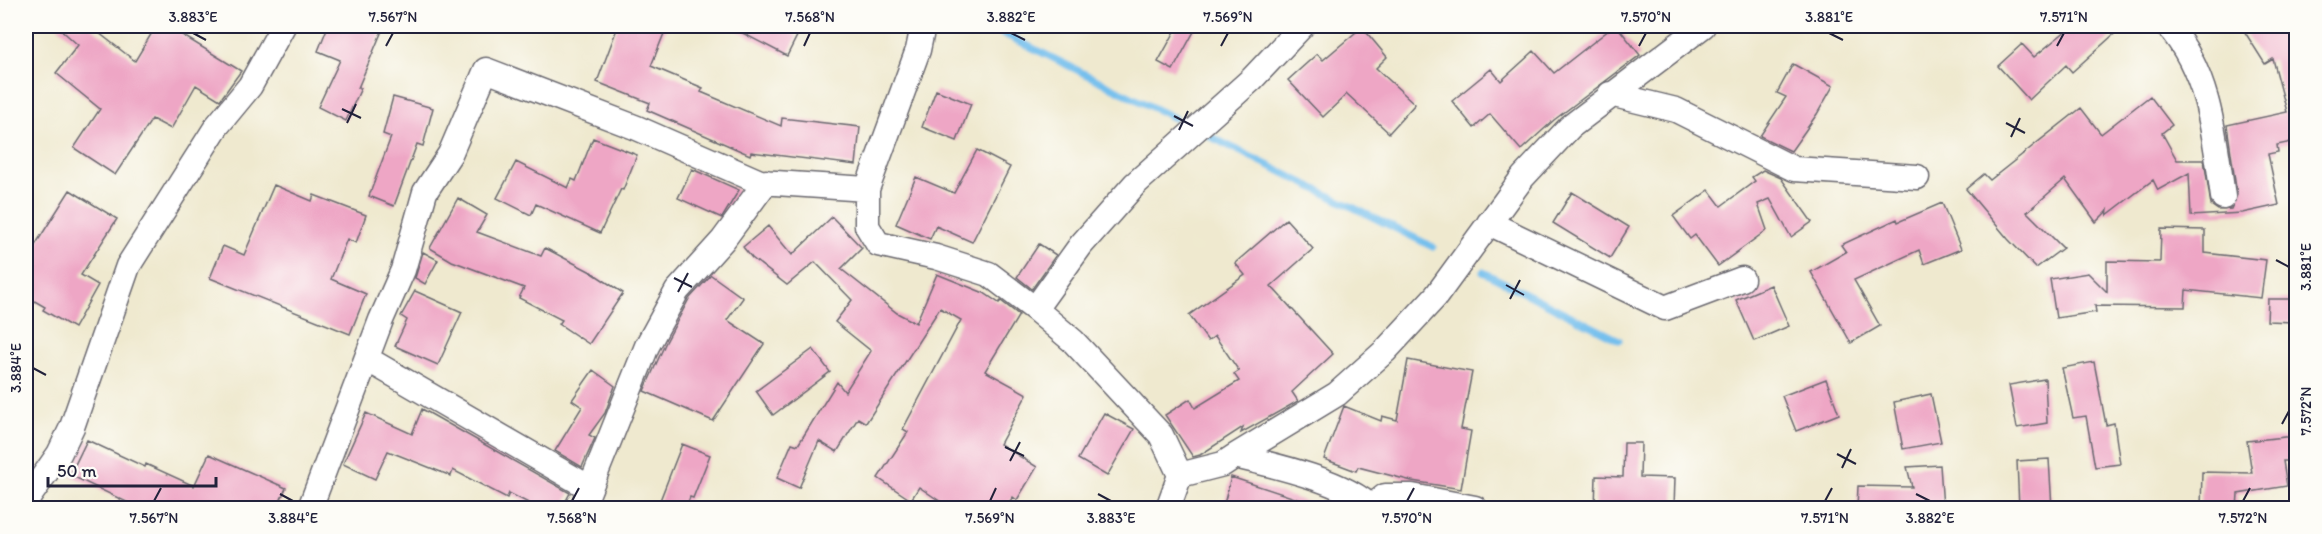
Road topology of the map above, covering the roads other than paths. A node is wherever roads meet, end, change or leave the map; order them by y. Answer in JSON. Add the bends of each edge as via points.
{"nodes":[{"id":1,"x":283,"y":26,"type":"edge"},
{"id":2,"x":923,"y":26,"type":"edge"},
{"id":3,"x":1302,"y":26,"type":"edge"},
{"id":4,"x":1703,"y":26,"type":"edge"},
{"id":5,"x":2168,"y":26,"type":"edge"},
{"id":6,"x":1610,"y":94,"type":"junction"},
{"id":7,"x":1917,"y":177,"type":"dead end"},
{"id":8,"x":766,"y":182,"type":"junction"},
{"id":9,"x":867,"y":189,"type":"junction"},
{"id":10,"x":2223,"y":197,"type":"dead end"},
{"id":11,"x":1489,"y":223,"type":"junction"},
{"id":12,"x":1742,"y":279,"type":"dead end"},
{"id":13,"x":1035,"y":309,"type":"junction"},
{"id":14,"x":367,"y":359,"type":"junction"},
{"id":15,"x":1235,"y":456,"type":"junction"},
{"id":16,"x":1180,"y":475,"type":"junction"},
{"id":17,"x":586,"y":498,"type":"edge"},
{"id":18,"x":26,"y":501,"type":"edge"},
{"id":19,"x":310,"y":508,"type":"edge"},
{"id":20,"x":1168,"y":508,"type":"edge"},
{"id":21,"x":1372,"y":508,"type":"edge"},
{"id":22,"x":1476,"y":508,"type":"edge"}],
"edges":[{"from":1,"to":18,"type":"street","via":[[255,78],[217,126],[128,266],[72,427],[59,454]]},
{"from":2,"to":9,"type":"street"},
{"from":3,"to":13,"type":"street","via":[[1252,79],[1135,184],[1081,245]]},
{"from":4,"to":6,"type":"street"},
{"from":5,"to":10,"type":"street","via":[[2182,42],[2202,86],[2214,128]]},
{"from":6,"to":7,"type":"street","via":[[1676,110],[1794,169]]},
{"from":6,"to":11,"type":"street","via":[[1570,127],[1523,177]]},
{"from":8,"to":9,"type":"street"},
{"from":8,"to":14,"type":"street","via":[[486,70],[450,154],[425,192],[403,270]]},
{"from":8,"to":17,"type":"street","via":[[723,240],[677,291],[647,346]]},
{"from":9,"to":13,"type":"street","via":[[867,226],[878,244],[989,274]]},
{"from":11,"to":12,"type":"street","via":[[1665,308]]},
{"from":11,"to":15,"type":"street","via":[[1436,296],[1385,351],[1337,394]]},
{"from":13,"to":16,"type":"street","via":[[1073,341],[1161,435]]},
{"from":14,"to":17,"type":"street"},
{"from":14,"to":19,"type":"street"},
{"from":15,"to":16,"type":"street","via":[[1223,464]]},
{"from":15,"to":21,"type":"street","via":[[1298,471]]},
{"from":16,"to":20,"type":"street"},
{"from":21,"to":22,"type":"street","via":[[1385,496],[1412,496]]}]}
